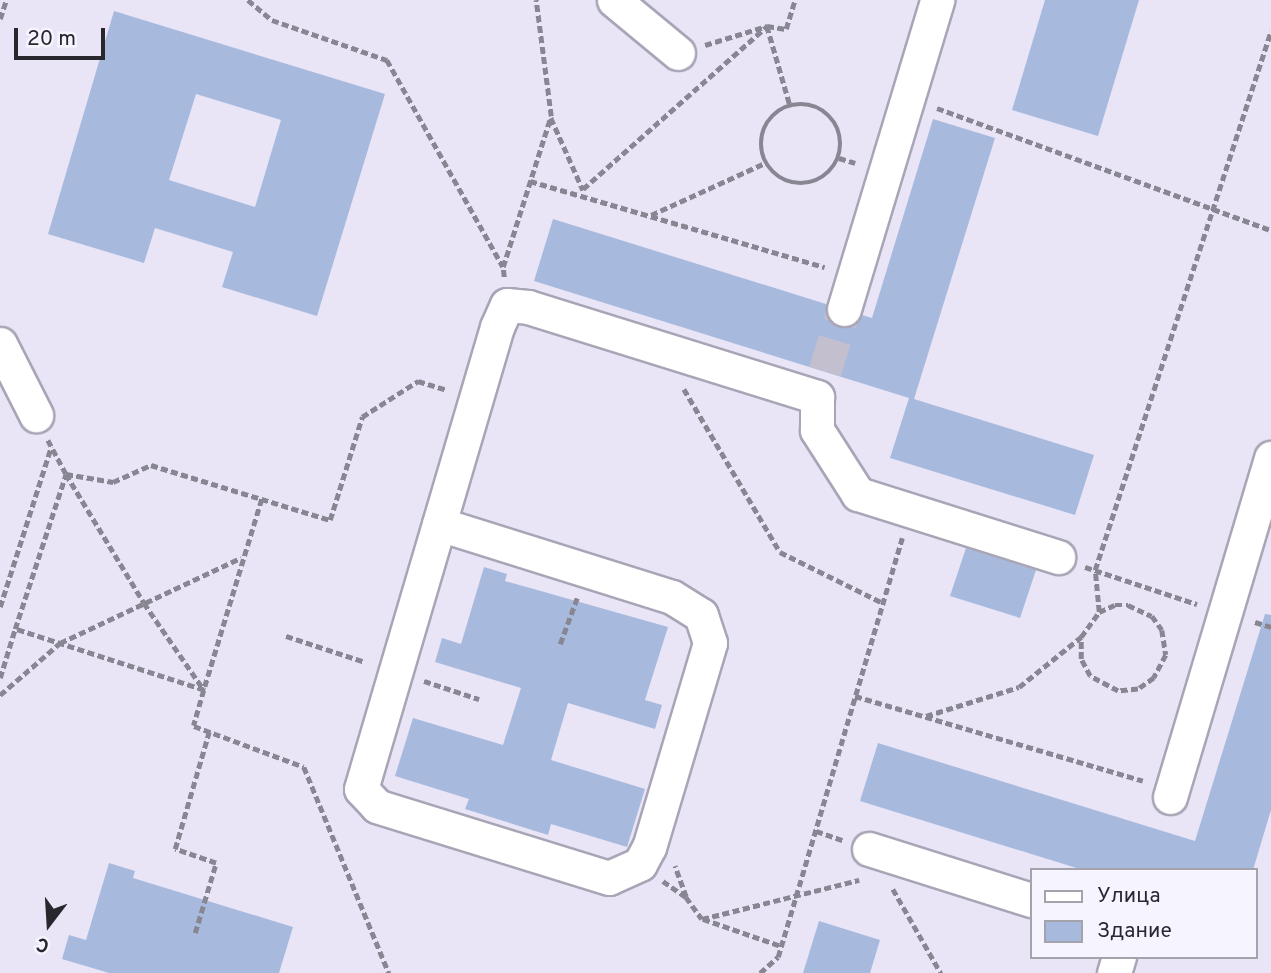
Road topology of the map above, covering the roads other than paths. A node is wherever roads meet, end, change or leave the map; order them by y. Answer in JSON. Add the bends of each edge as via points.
{"nodes":[{"id":1,"x":614,"y":0,"type":"edge"},
{"id":2,"x":937,"y":0,"type":"edge"},
{"id":3,"x":678,"y":53,"type":"road end"},
{"id":4,"x":844,"y":310,"type":"tunnel mouth"},
{"id":5,"x":0,"y":344,"type":"edge"},
{"id":6,"x":36,"y":415,"type":"road end"},
{"id":7,"x":1271,"y":458,"type":"edge"},
{"id":8,"x":439,"y":524,"type":"junction"},
{"id":9,"x":1058,"y":557,"type":"road end"},
{"id":10,"x":1170,"y":793,"type":"road end"},
{"id":11,"x":870,"y":863,"type":"road end"},
{"id":12,"x":1030,"y":900,"type":"edge"}],
"edges":[{"from":1,"to":3,"type":"lane"},
{"from":2,"to":4,"type":"lane"},
{"from":5,"to":6,"type":"lane"},
{"from":7,"to":10,"type":"lane"},
{"from":8,"to":8,"type":"lane","via":[[361,789],[377,806],[609,878],[640,864],[710,643],[701,615],[672,597]]},
{"from":8,"to":9,"type":"lane","via":[[508,305],[528,307],[661,350],[821,384],[817,430],[858,494]]},
{"from":11,"to":12,"type":"lane"}]}
